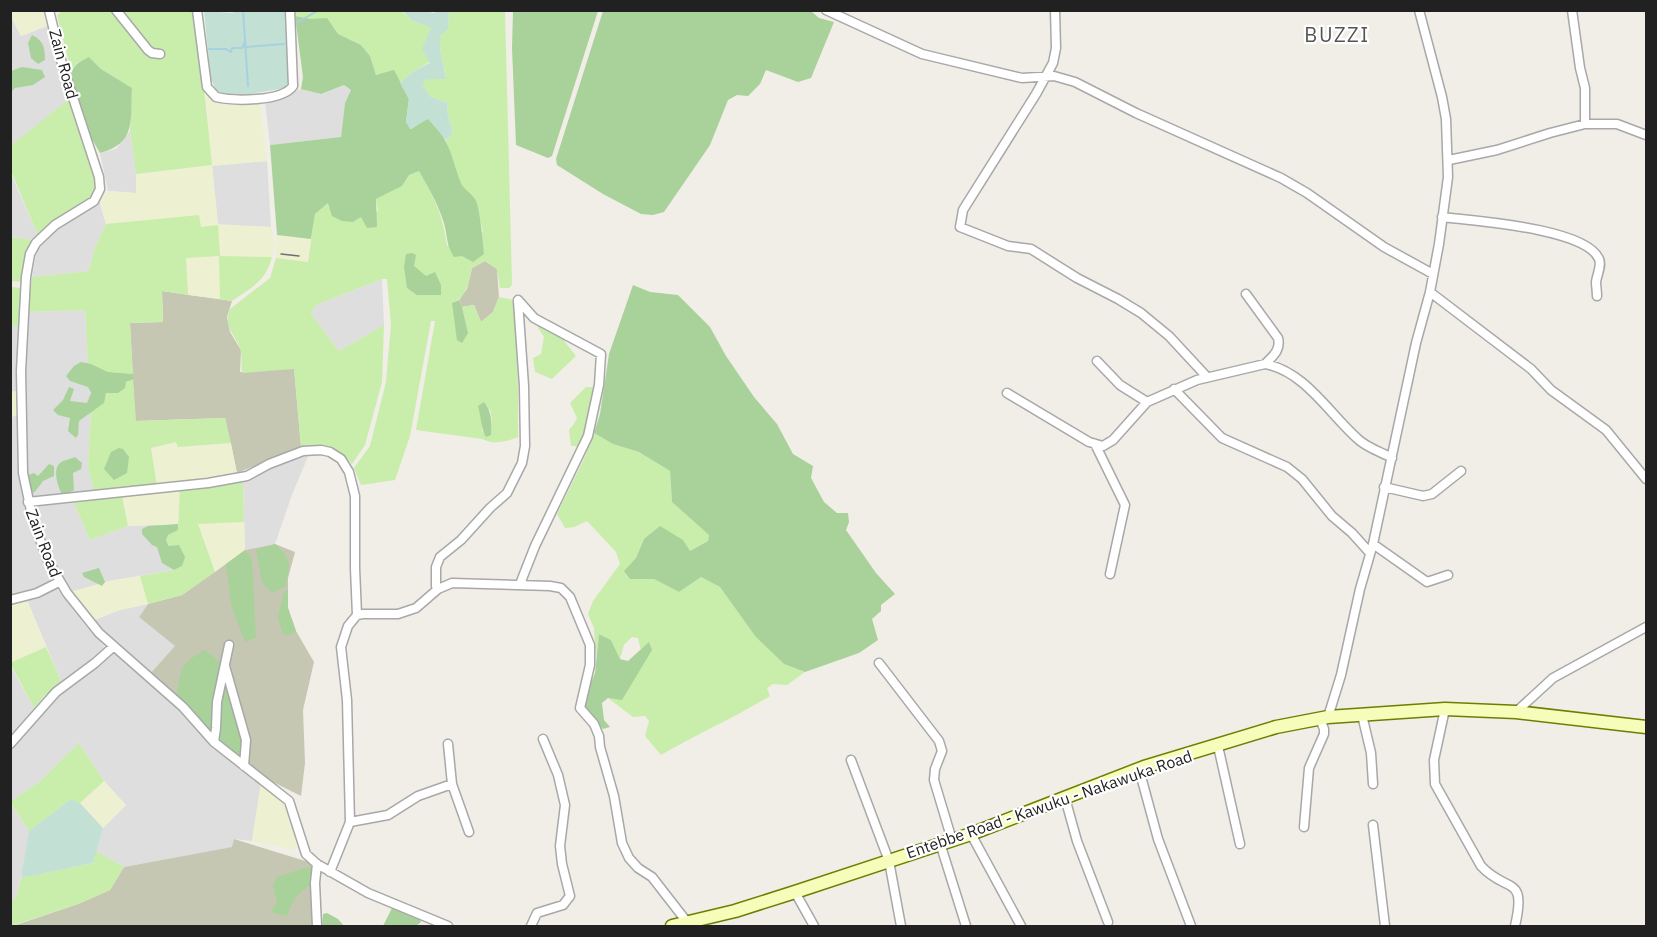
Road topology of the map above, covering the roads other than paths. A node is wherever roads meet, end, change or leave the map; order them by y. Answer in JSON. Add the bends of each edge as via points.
{"nodes":[{"id":1,"x":116,"y":10,"type":"edge"},
{"id":2,"x":196,"y":10,"type":"edge"},
{"id":3,"x":290,"y":10,"type":"edge"},
{"id":4,"x":826,"y":10,"type":"edge"},
{"id":5,"x":1055,"y":10,"type":"edge"},
{"id":6,"x":1419,"y":10,"type":"edge"},
{"id":7,"x":1572,"y":10,"type":"edge"},
{"id":8,"x":53,"y":12,"type":"edge"},
{"id":9,"x":160,"y":54,"type":"dead end"},
{"id":10,"x":1046,"y":76,"type":"junction"},
{"id":11,"x":1586,"y":124,"type":"junction"},
{"id":12,"x":1647,"y":135,"type":"edge"},
{"id":13,"x":1449,"y":160,"type":"junction"},
{"id":14,"x":1442,"y":217,"type":"junction"},
{"id":15,"x":1433,"y":274,"type":"junction"},
{"id":16,"x":1430,"y":292,"type":"junction"},
{"id":17,"x":1246,"y":294,"type":"dead end"},
{"id":18,"x":1597,"y":296,"type":"dead end"},
{"id":19,"x":1097,"y":361,"type":"dead end"},
{"id":20,"x":1265,"y":364,"type":"junction"},
{"id":21,"x":1207,"y":377,"type":"junction"},
{"id":22,"x":1174,"y":389,"type":"junction"},
{"id":23,"x":1007,"y":393,"type":"dead end"},
{"id":24,"x":1147,"y":402,"type":"junction"},
{"id":25,"x":1095,"y":444,"type":"junction"},
{"id":26,"x":1392,"y":458,"type":"junction"},
{"id":27,"x":1461,"y":471,"type":"dead end"},
{"id":28,"x":1647,"y":479,"type":"edge"},
{"id":29,"x":1384,"y":487,"type":"junction"},
{"id":30,"x":28,"y":502,"type":"junction"},
{"id":31,"x":1371,"y":549,"type":"junction"},
{"id":32,"x":1110,"y":574,"type":"dead end"},
{"id":33,"x":1448,"y":575,"type":"dead end"},
{"id":34,"x":59,"y":582,"type":"junction"},
{"id":35,"x":520,"y":584,"type":"junction"},
{"id":36,"x":438,"y":589,"type":"junction"},
{"id":37,"x":10,"y":600,"type":"edge"},
{"id":38,"x":357,"y":615,"type":"junction"},
{"id":39,"x":1647,"y":627,"type":"edge"},
{"id":40,"x":229,"y":645,"type":"dead end"},
{"id":41,"x":114,"y":646,"type":"junction"},
{"id":42,"x":879,"y":663,"type":"dead end"},
{"id":43,"x":225,"y":666,"type":"junction"},
{"id":44,"x":1445,"y":710,"type":"junction"},
{"id":45,"x":1516,"y":712,"type":"junction"},
{"id":46,"x":1362,"y":715,"type":"junction"},
{"id":47,"x":1324,"y":718,"type":"junction"},
{"id":48,"x":1647,"y":726,"type":"edge"},
{"id":49,"x":543,"y":739,"type":"dead end"},
{"id":50,"x":214,"y":742,"type":"junction"},
{"id":51,"x":10,"y":744,"type":"edge"},
{"id":52,"x":448,"y":744,"type":"dead end"},
{"id":53,"x":1218,"y":746,"type":"junction"},
{"id":54,"x":850,"y":760,"type":"dead end"},
{"id":55,"x":244,"y":766,"type":"junction"},
{"id":56,"x":1139,"y":769,"type":"junction"},
{"id":57,"x":452,"y":784,"type":"junction"},
{"id":58,"x":1373,"y":784,"type":"dead end"},
{"id":59,"x":1065,"y":798,"type":"junction"},
{"id":60,"x":350,"y":822,"type":"junction"},
{"id":61,"x":1373,"y":825,"type":"dead end"},
{"id":62,"x":1304,"y":827,"type":"dead end"},
{"id":63,"x":469,"y":832,"type":"dead end"},
{"id":64,"x":971,"y":834,"type":"junction"},
{"id":65,"x":946,"y":841,"type":"junction"},
{"id":66,"x":1240,"y":844,"type":"dead end"},
{"id":67,"x":888,"y":861,"type":"junction"},
{"id":68,"x":317,"y":864,"type":"junction"},
{"id":69,"x":330,"y":872,"type":"junction"},
{"id":70,"x":795,"y":892,"type":"junction"},
{"id":71,"x":687,"y":922,"type":"junction"},
{"id":72,"x":1108,"y":922,"type":"dead end"},
{"id":73,"x":317,"y":927,"type":"edge"},
{"id":74,"x":448,"y":927,"type":"edge"},
{"id":75,"x":531,"y":927,"type":"edge"},
{"id":76,"x":672,"y":927,"type":"edge"},
{"id":77,"x":814,"y":927,"type":"edge"},
{"id":78,"x":901,"y":927,"type":"edge"},
{"id":79,"x":966,"y":927,"type":"edge"},
{"id":80,"x":1021,"y":927,"type":"edge"},
{"id":81,"x":1191,"y":927,"type":"edge"},
{"id":82,"x":1385,"y":927,"type":"edge"},
{"id":83,"x":1515,"y":927,"type":"edge"}],
"edges":[{"from":1,"to":9,"type":"street","via":[[148,50]]},
{"from":2,"to":3,"type":"street","via":[[207,87],[216,97],[240,100],[284,93],[293,86]]},
{"from":4,"to":10,"type":"street","via":[[922,54],[1022,78]]},
{"from":5,"to":10,"type":"street","via":[[1056,48]]},
{"from":6,"to":13,"type":"street","via":[[1442,97]]},
{"from":7,"to":11,"type":"street","via":[[1585,88]]},
{"from":8,"to":30,"type":"street","name":"Zain Road","via":[[62,64],[100,189],[94,201],[44,234],[28,264],[21,382],[23,472]]},
{"from":10,"to":15,"type":"street","via":[[1075,82],[1281,178],[1384,247]]},
{"from":10,"to":21,"type":"street","via":[[963,210],[960,227],[1008,246],[1031,249],[1118,299],[1169,336]]},
{"from":11,"to":12,"type":"street","via":[[1617,124]]},
{"from":11,"to":13,"type":"street"},
{"from":13,"to":14,"type":"street"},
{"from":14,"to":15,"type":"street"},
{"from":14,"to":18,"type":"street","via":[[1514,224],[1559,235],[1587,247],[1599,257]]},
{"from":15,"to":16,"type":"street"},
{"from":16,"to":26,"type":"street"},
{"from":16,"to":28,"type":"street","via":[[1531,369],[1556,395],[1606,430]]},
{"from":17,"to":20,"type":"street","via":[[1278,338],[1279,349]]},
{"from":19,"to":24,"type":"street","via":[[1120,385]]},
{"from":20,"to":21,"type":"street"},
{"from":20,"to":26,"type":"street","via":[[1285,371],[1360,441]]},
{"from":21,"to":22,"type":"street"},
{"from":22,"to":24,"type":"street"},
{"from":22,"to":31,"type":"street","via":[[1221,438],[1287,467],[1302,479],[1332,516]]},
{"from":23,"to":25,"type":"street"},
{"from":24,"to":25,"type":"street","via":[[1113,440],[1103,446]]},
{"from":25,"to":32,"type":"street","via":[[1125,505]]},
{"from":26,"to":29,"type":"street"},
{"from":27,"to":29,"type":"street","via":[[1424,496]]},
{"from":29,"to":31,"type":"street"},
{"from":30,"to":34,"type":"street","name":"Zain Road"},
{"from":30,"to":38,"type":"street","via":[[208,483],[247,476],[303,451],[330,452],[341,459],[349,472],[355,496]]},
{"from":31,"to":33,"type":"street","via":[[1427,582]]},
{"from":31,"to":47,"type":"street","via":[[1341,675]]},
{"from":34,"to":37,"type":"street","via":[[38,593]]},
{"from":34,"to":41,"type":"street","name":"Zain Road","via":[[86,619]]},
{"from":35,"to":36,"type":"street","via":[[452,583]]},
{"from":35,"to":36,"type":"street","via":[[588,436],[601,354],[534,318],[518,300],[524,386],[522,463],[507,493],[440,557],[436,567]]},
{"from":35,"to":71,"type":"street","via":[[561,588],[570,597],[590,645],[590,665],[580,708],[599,736],[622,843],[629,858],[652,877]]},
{"from":36,"to":38,"type":"street","via":[[416,608],[398,614]]},
{"from":38,"to":60,"type":"street","via":[[348,626],[341,647],[347,700]]},
{"from":39,"to":45,"type":"street","via":[[1553,678]]},
{"from":40,"to":43,"type":"street"},
{"from":41,"to":50,"type":"street","name":"Zain Road","via":[[183,707]]},
{"from":41,"to":51,"type":"street","via":[[56,692]]},
{"from":42,"to":65,"type":"street","via":[[939,741],[942,751],[933,780]]},
{"from":43,"to":50,"type":"street"},
{"from":43,"to":55,"type":"street","via":[[246,740]]},
{"from":44,"to":45,"type":"main road","name":"Entebbe Road - Kawuku - Nakawuka Road"},
{"from":44,"to":46,"type":"main road","name":"Entebbe Road - Kawuku - Nakawuka Road"},
{"from":44,"to":83,"type":"street","via":[[1434,760],[1435,783],[1480,866],[1517,891]]},
{"from":45,"to":48,"type":"main road","name":"Entebbe Road - Kawuku - Nakawuka Road"},
{"from":46,"to":47,"type":"main road","name":"Entebbe Road - Kawuku - Nakawuka Road"},
{"from":46,"to":58,"type":"street"},
{"from":47,"to":53,"type":"main road","name":"Entebbe Road - Kawuku - Nakawuka Road","via":[[1276,727]]},
{"from":47,"to":62,"type":"street","via":[[1324,734],[1309,768]]},
{"from":49,"to":75,"type":"street","via":[[565,805],[560,846],[570,896],[562,905],[537,913]]},
{"from":50,"to":55,"type":"street","name":"Zain Road"},
{"from":52,"to":57,"type":"street"},
{"from":53,"to":56,"type":"main road","name":"Entebbe Road - Kawuku - Nakawuka Road"},
{"from":53,"to":66,"type":"street"},
{"from":54,"to":67,"type":"street"},
{"from":55,"to":68,"type":"street","name":"Zain Road","via":[[289,801],[306,854]]},
{"from":56,"to":59,"type":"main road","name":"Entebbe Road - Kawuku - Nakawuka Road"},
{"from":56,"to":81,"type":"street","via":[[1158,840]]},
{"from":57,"to":60,"type":"street","via":[[418,796],[388,816]]},
{"from":57,"to":63,"type":"street"},
{"from":59,"to":64,"type":"main road","name":"Entebbe Road - Kawuku - Nakawuka Road"},
{"from":59,"to":72,"type":"street"},
{"from":60,"to":69,"type":"street"},
{"from":61,"to":82,"type":"street"},
{"from":64,"to":65,"type":"main road","name":"Entebbe Road - Kawuku - Nakawuka Road"},
{"from":64,"to":80,"type":"street"},
{"from":65,"to":67,"type":"main road","name":"Entebbe Road - Kawuku - Nakawuka Road"},
{"from":65,"to":79,"type":"street"},
{"from":67,"to":70,"type":"main road","name":"Entebbe Road - Kawuku - Nakawuka Road"},
{"from":67,"to":78,"type":"street"},
{"from":68,"to":69,"type":"street","name":"Zain Road"},
{"from":68,"to":73,"type":"street"},
{"from":69,"to":74,"type":"street","name":"Zain Road"},
{"from":70,"to":71,"type":"main road","name":"Entebbe Road - Kawuku - Nakawuka Road"},
{"from":70,"to":77,"type":"street"},
{"from":71,"to":76,"type":"main road","name":"Entebbe Road - Kawuku - Nakawuka Road"}]}
